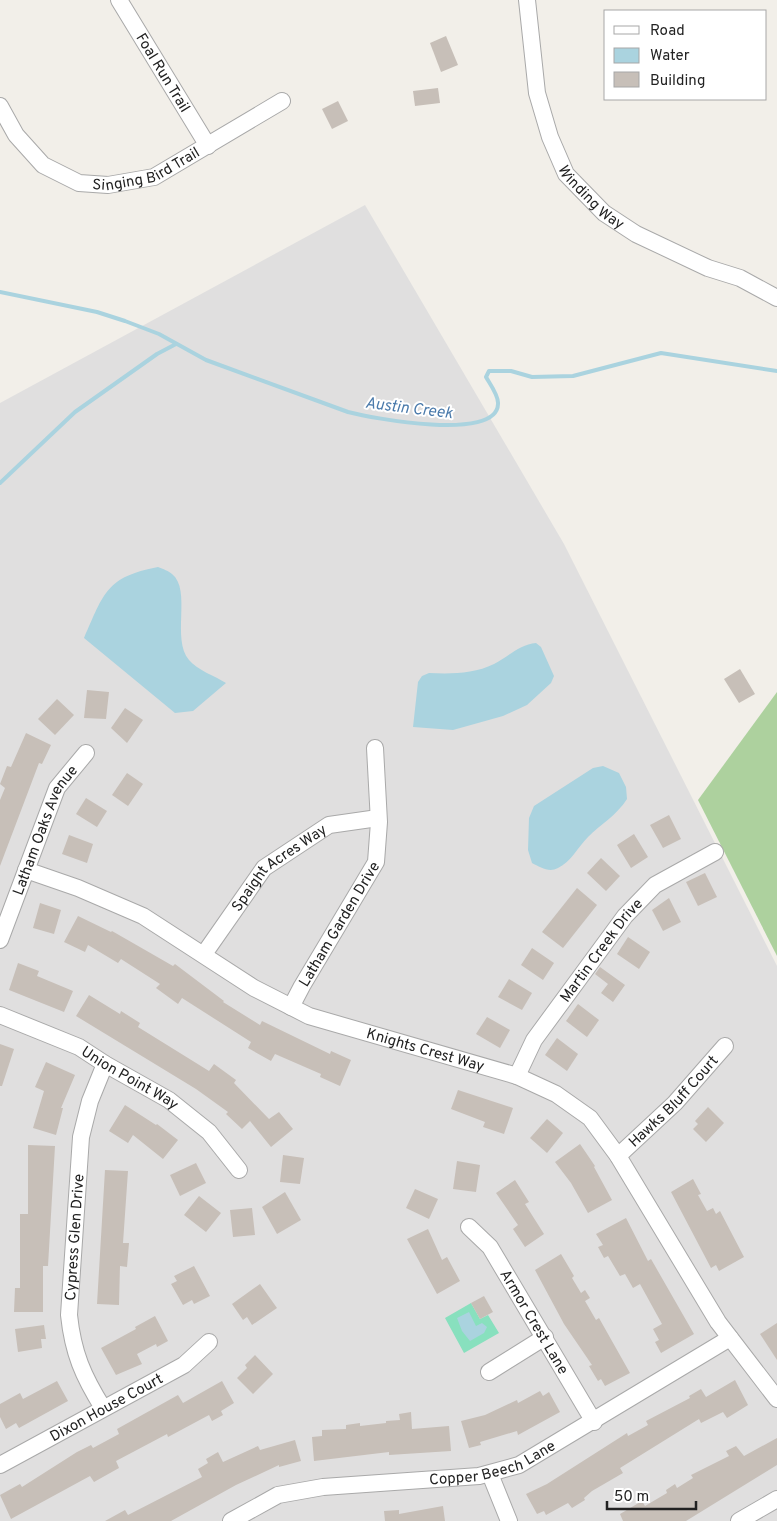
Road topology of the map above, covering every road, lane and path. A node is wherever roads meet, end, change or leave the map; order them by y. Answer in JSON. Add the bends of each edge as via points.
{"nodes":[{"id":1,"x":118,"y":0,"type":"edge"},
{"id":2,"x":527,"y":0,"type":"edge"},
{"id":3,"x":282,"y":101,"type":"dead end"},
{"id":4,"x":0,"y":106,"type":"edge"},
{"id":5,"x":208,"y":146,"type":"junction"},
{"id":6,"x":777,"y":298,"type":"edge"},
{"id":7,"x":375,"y":748,"type":"dead end"},
{"id":8,"x":86,"y":753,"type":"dead end"},
{"id":9,"x":378,"y":818,"type":"junction"},
{"id":10,"x":715,"y":852,"type":"dead end"},
{"id":11,"x":26,"y":870,"type":"junction"},
{"id":12,"x":0,"y":940,"type":"edge"},
{"id":13,"x":204,"y":954,"type":"junction"},
{"id":14,"x":291,"y":1008,"type":"junction"},
{"id":15,"x":0,"y":1014,"type":"edge"},
{"id":16,"x":726,"y":1046,"type":"dead end"},
{"id":17,"x":105,"y":1064,"type":"junction"},
{"id":18,"x":517,"y":1076,"type":"junction"},
{"id":19,"x":618,"y":1156,"type":"junction"},
{"id":20,"x":239,"y":1170,"type":"dead end"},
{"id":21,"x":469,"y":1228,"type":"dead end"},
{"id":22,"x":545,"y":1337,"type":"junction"},
{"id":23,"x":730,"y":1338,"type":"junction"},
{"id":24,"x":209,"y":1342,"type":"dead end"},
{"id":25,"x":489,"y":1372,"type":"dead end"},
{"id":26,"x":777,"y":1399,"type":"edge"},
{"id":27,"x":103,"y":1408,"type":"junction"},
{"id":28,"x":594,"y":1422,"type":"junction"},
{"id":29,"x":0,"y":1465,"type":"edge"},
{"id":30,"x":490,"y":1474,"type":"junction"},
{"id":31,"x":777,"y":1499,"type":"edge"},
{"id":32,"x":231,"y":1521,"type":"edge"},
{"id":33,"x":509,"y":1521,"type":"edge"},
{"id":34,"x":739,"y":1521,"type":"edge"}],
"edges":[{"from":1,"to":5,"type":"street","name":"Foal Run Trail"},
{"from":2,"to":6,"type":"street","name":"Winding Way","via":[[537,93],[550,137],[566,174],[604,213],[636,234],[708,268],[740,278]]},
{"from":3,"to":5,"type":"street","name":"Singing Bird Trail"},
{"from":4,"to":5,"type":"street","name":"Singing Bird Trail","via":[[16,135],[43,165],[79,183],[108,186],[154,177]]},
{"from":7,"to":9,"type":"street","name":"Latham Garden Drive"},
{"from":8,"to":11,"type":"street","name":"Latham Oaks Avenue","via":[[57,788]]},
{"from":9,"to":13,"type":"street","name":"Spaight Acres Way","via":[[329,825],[264,868]]},
{"from":9,"to":14,"type":"street","name":"Latham Garden Drive","via":[[376,862]]},
{"from":10,"to":18,"type":"street","name":"Martin Creek Drive","via":[[654,885],[625,916],[534,1040]]},
{"from":11,"to":12,"type":"street","name":"Latham Oaks Avenue"},
{"from":11,"to":13,"type":"street","name":"Knights Crest Way","via":[[143,916]]},
{"from":13,"to":14,"type":"street","name":"Knights Crest Way","via":[[254,988]]},
{"from":14,"to":18,"type":"street","name":"Knights Crest Way"},
{"from":15,"to":17,"type":"street","name":"Union Point Way","via":[[79,1047]]},
{"from":16,"to":19,"type":"street","name":"Hawks Bluff Court","via":[[675,1103]]},
{"from":17,"to":20,"type":"street","name":"Union Point Way","via":[[169,1100],[209,1132]]},
{"from":17,"to":27,"type":"street","name":"Cypress Glen Drive","via":[[90,1100],[81,1137],[69,1315],[72,1344],[79,1365]]},
{"from":18,"to":19,"type":"street","name":"Knights Crest Way","via":[[556,1094],[590,1118]]},
{"from":19,"to":23,"type":"street","name":"Knights Crest Way"},
{"from":21,"to":22,"type":"street","name":"Armor Crest Lane","via":[[490,1247]]},
{"from":22,"to":25,"type":"street"},
{"from":22,"to":28,"type":"street","name":"Armor Crest Lane"},
{"from":23,"to":26,"type":"street","name":"Knights Crest Way"},
{"from":23,"to":28,"type":"street","name":"Copper Beech Lane"},
{"from":24,"to":27,"type":"street","name":"Dixon House Court","via":[[184,1365]]},
{"from":27,"to":29,"type":"street","name":"Dixon House Court"},
{"from":28,"to":30,"type":"street","name":"Copper Beech Lane","via":[[519,1465]]},
{"from":30,"to":32,"type":"street","name":"Copper Beech Lane","via":[[323,1487],[278,1495]]},
{"from":30,"to":33,"type":"street"},
{"from":31,"to":34,"type":"street"}]}
